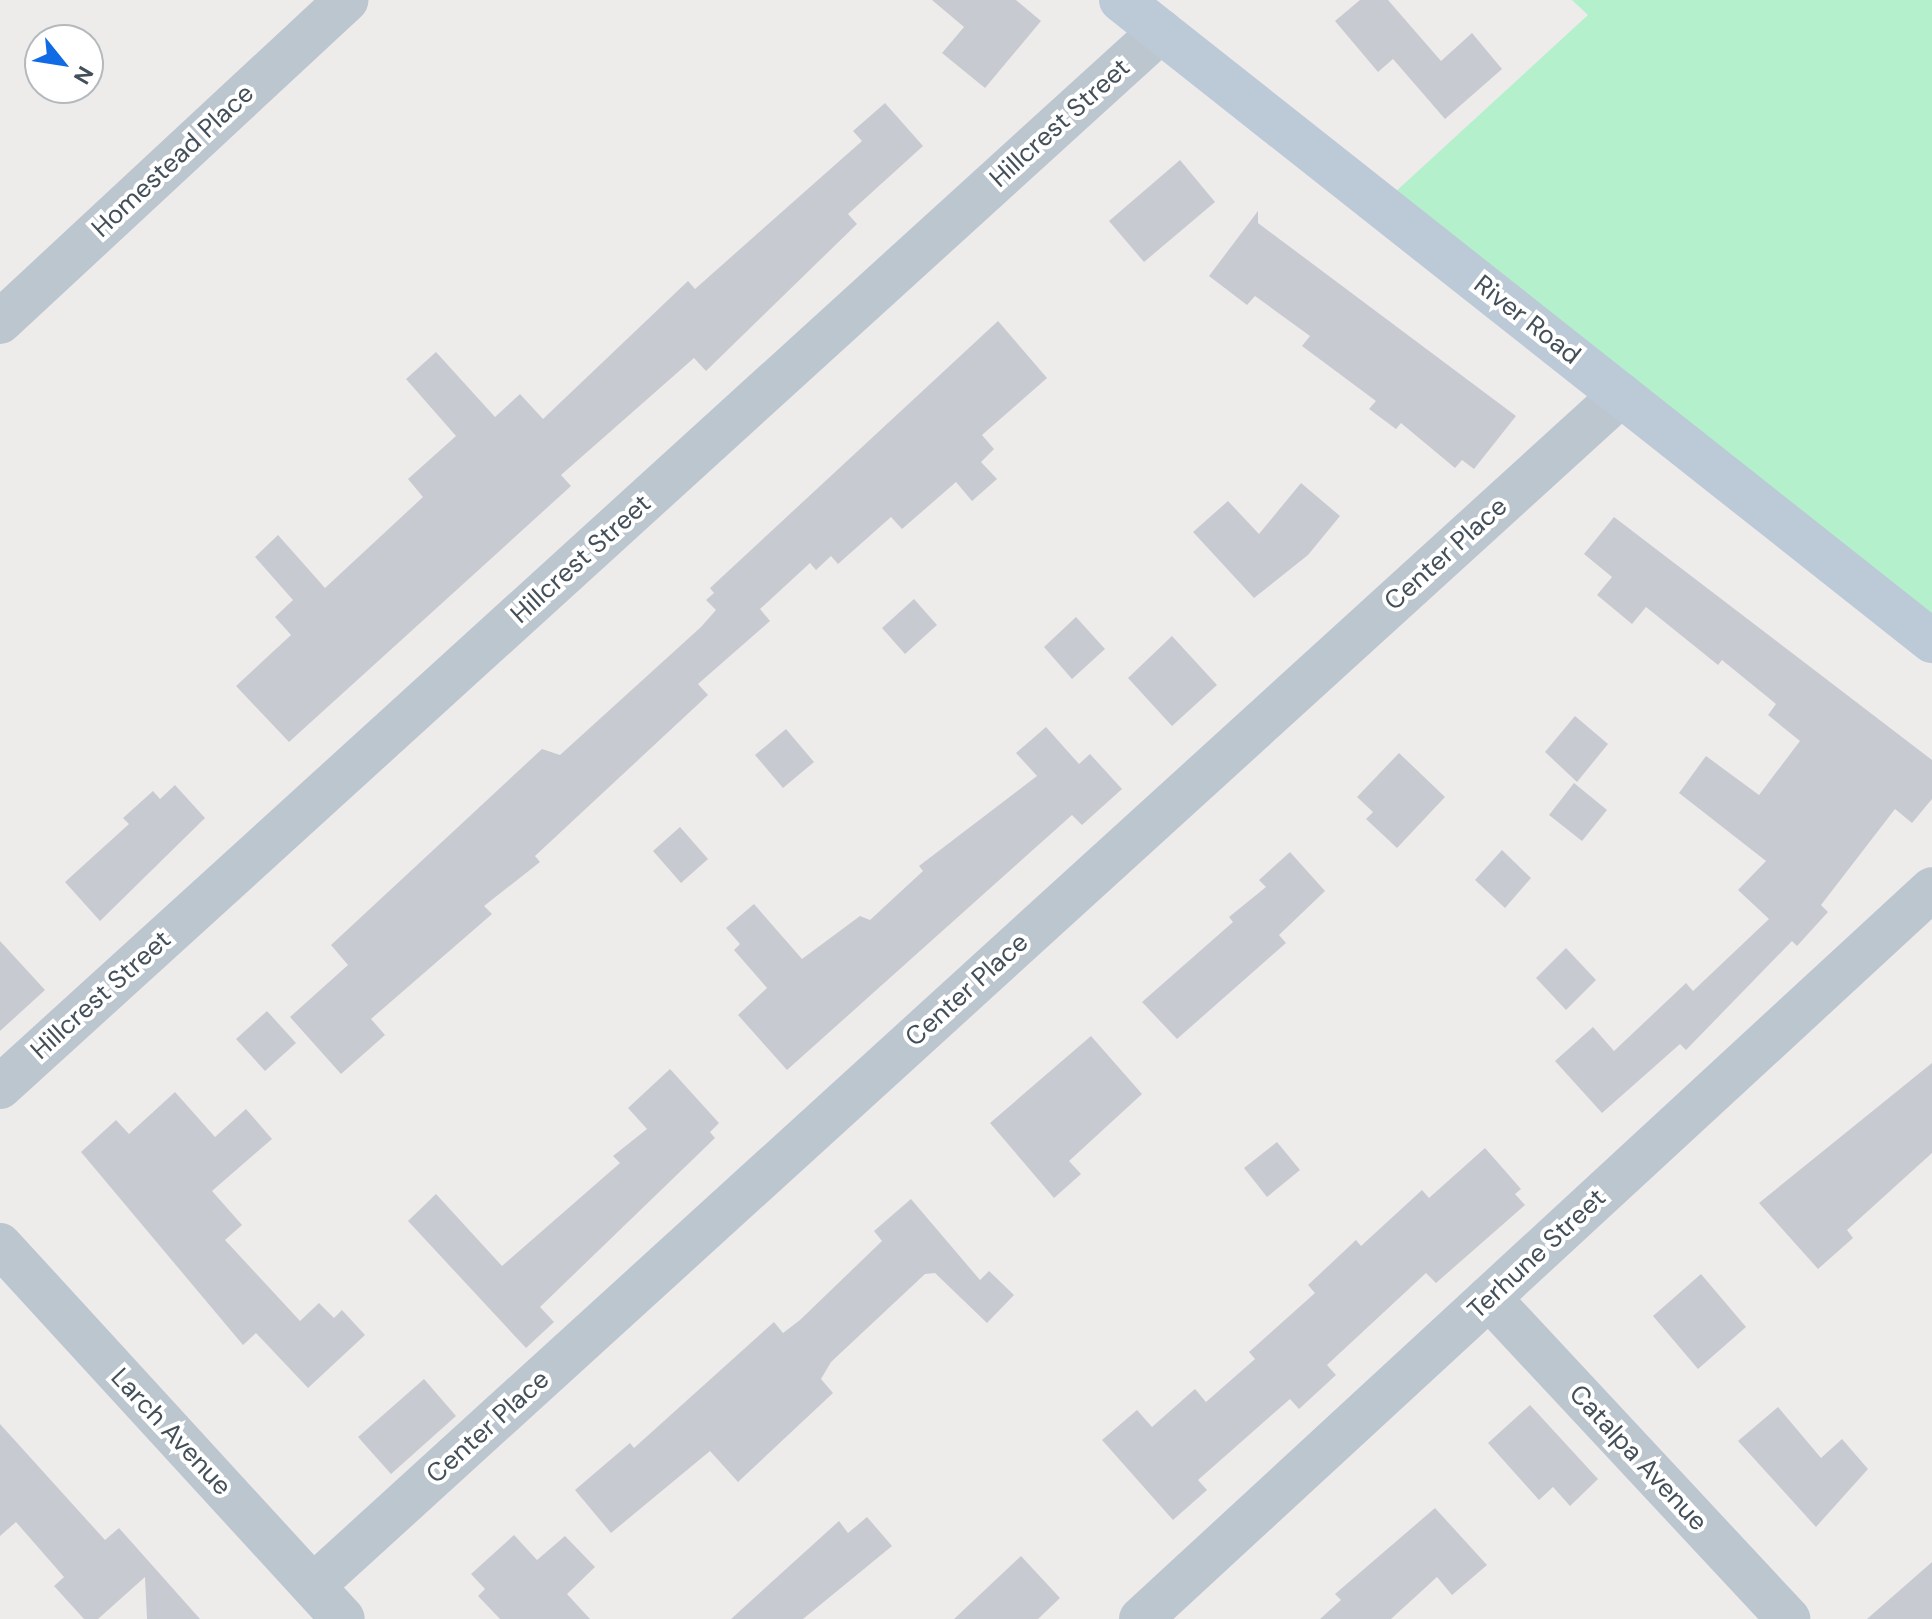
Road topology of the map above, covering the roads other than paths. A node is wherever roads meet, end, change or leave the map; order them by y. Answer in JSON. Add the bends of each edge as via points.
{"nodes":[{"id":1,"x":347,"y":0,"type":"edge"},
{"id":2,"x":1121,"y":0,"type":"edge"},
{"id":3,"x":1161,"y":31,"type":"junction"},
{"id":4,"x":0,"y":322,"type":"edge"},
{"id":5,"x":1621,"y":395,"type":"junction"},
{"id":6,"x":1932,"y":641,"type":"edge"},
{"id":7,"x":1932,"y":889,"type":"edge"},
{"id":8,"x":0,"y":1087,"type":"edge"},
{"id":9,"x":0,"y":1245,"type":"edge"},
{"id":10,"x":1489,"y":1298,"type":"junction"},
{"id":11,"x":313,"y":1586,"type":"junction"},
{"id":12,"x":343,"y":1619,"type":"edge"},
{"id":13,"x":1141,"y":1619,"type":"edge"},
{"id":14,"x":1788,"y":1619,"type":"edge"}],
"edges":[{"from":1,"to":4,"type":"street","name":"Homestead Place"},
{"from":2,"to":3,"type":"main road","name":"River Road"},
{"from":3,"to":5,"type":"main road","name":"River Road"},
{"from":3,"to":8,"type":"street","name":"Hillcrest Street"},
{"from":5,"to":6,"type":"main road","name":"River Road"},
{"from":5,"to":11,"type":"street","name":"Center Place"},
{"from":7,"to":10,"type":"street","name":"Terhune Street"},
{"from":9,"to":11,"type":"street","name":"Larch Avenue"},
{"from":10,"to":13,"type":"street","name":"Terhune Street"},
{"from":10,"to":14,"type":"street","name":"Catalpa Avenue"},
{"from":11,"to":12,"type":"street","name":"Larch Avenue"}]}
